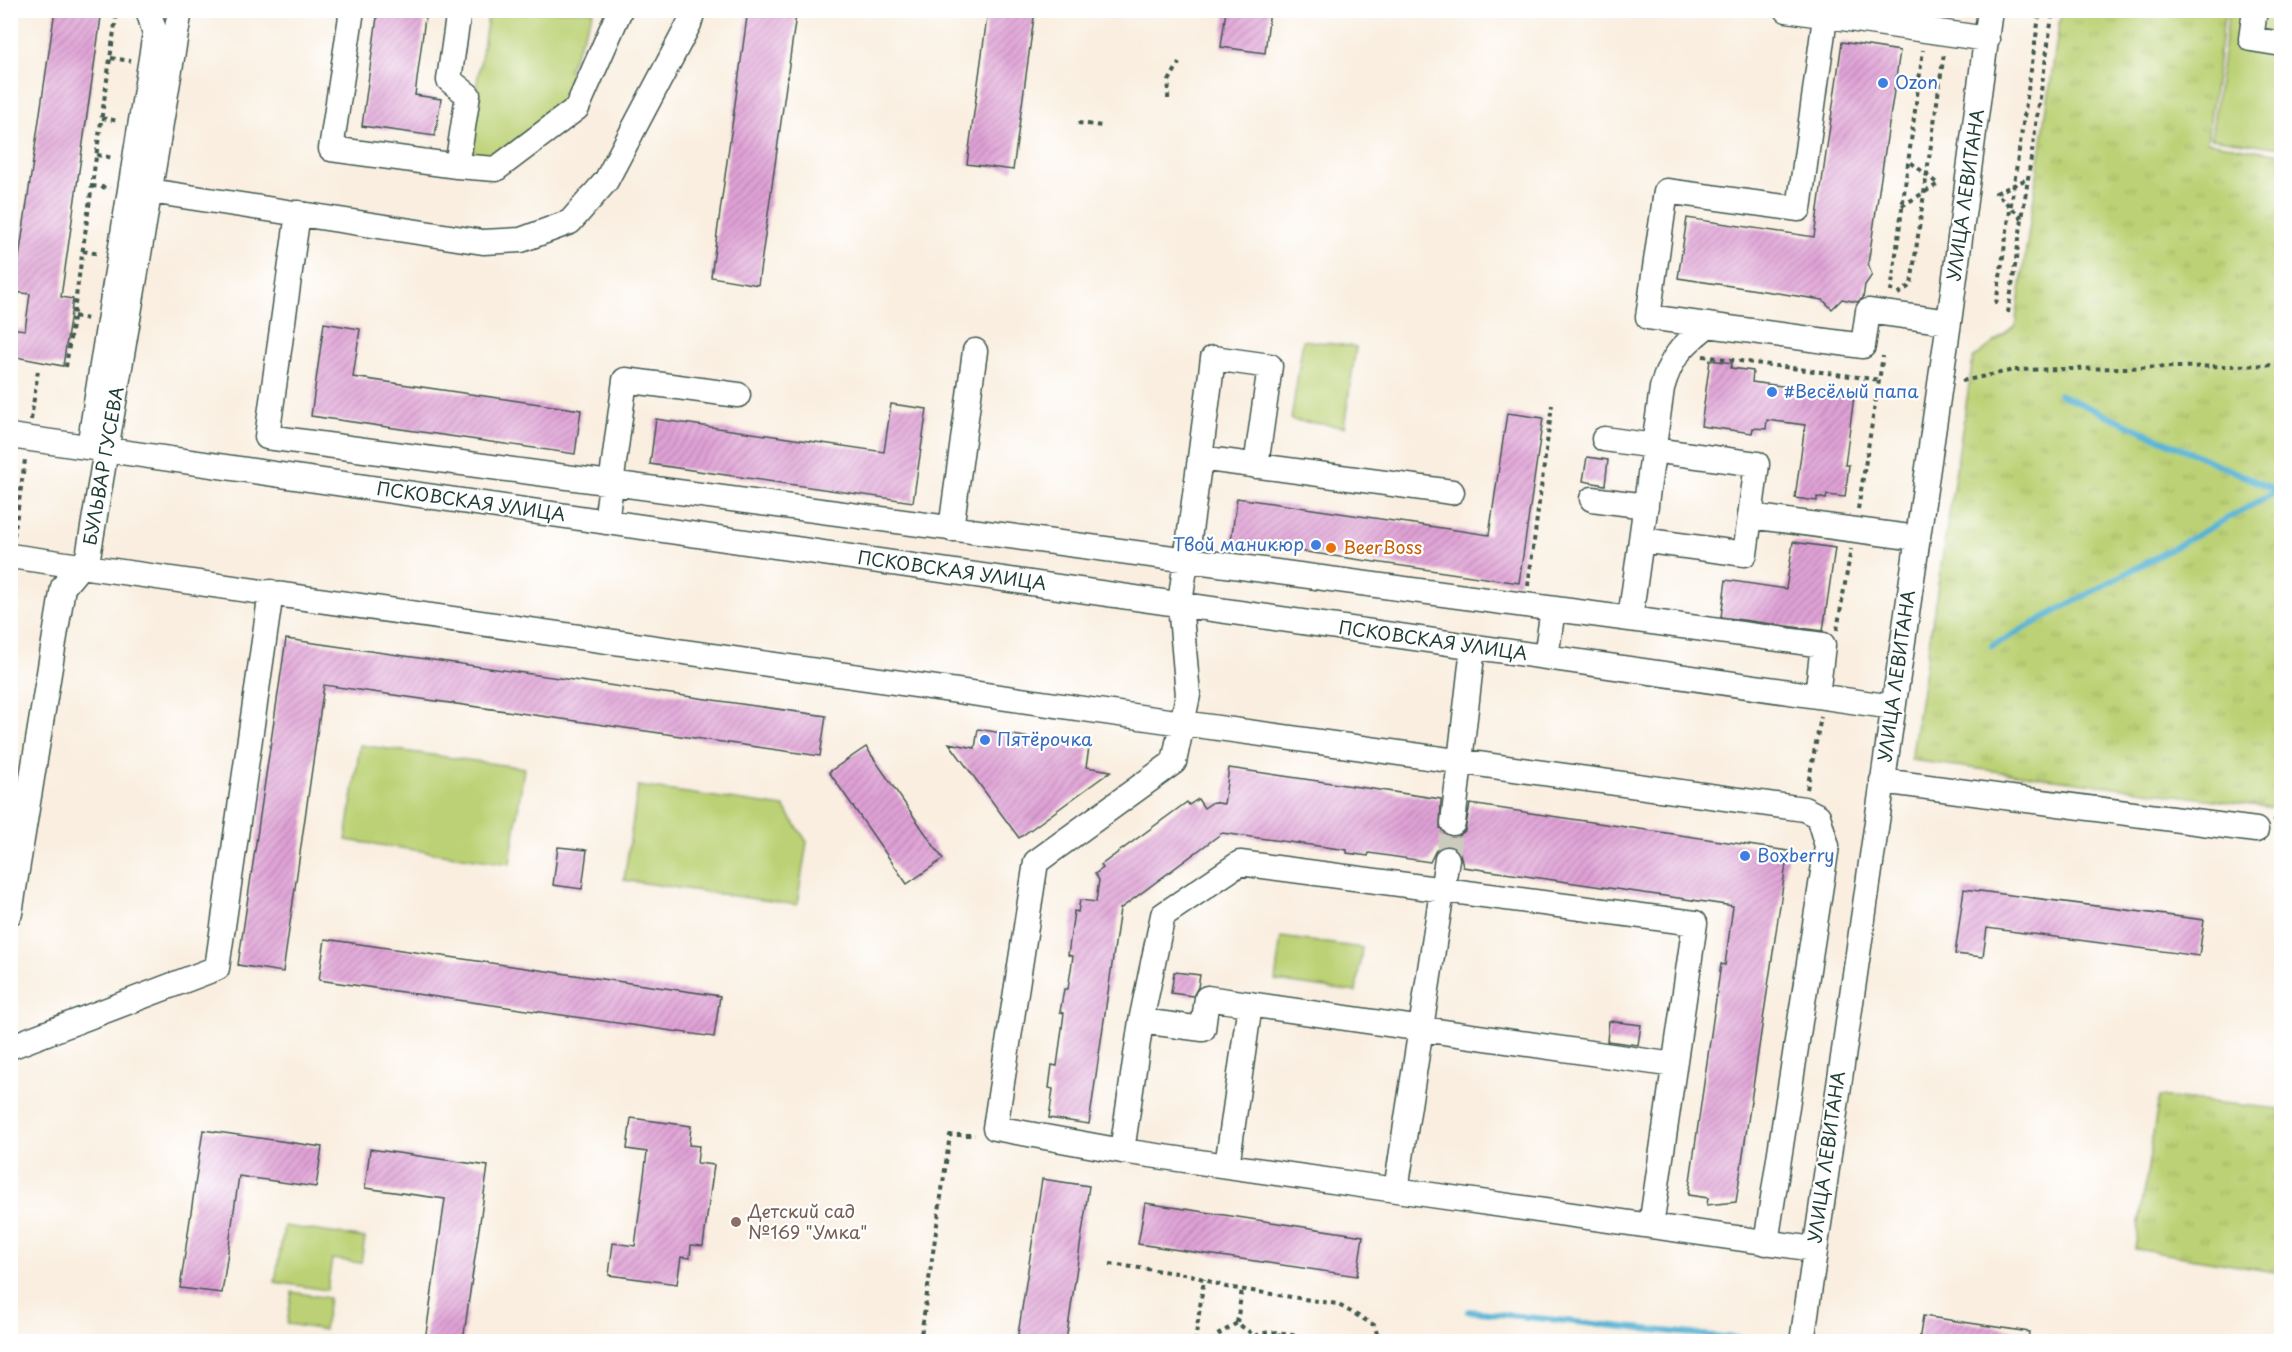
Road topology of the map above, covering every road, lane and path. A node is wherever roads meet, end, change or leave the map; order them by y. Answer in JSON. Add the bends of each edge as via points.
{"nodes":[{"id":1,"x":117,"y":10,"type":"edge"},
{"id":2,"x":148,"y":10,"type":"edge"},
{"id":3,"x":180,"y":10,"type":"edge"},
{"id":4,"x":352,"y":10,"type":"edge"},
{"id":5,"x":459,"y":10,"type":"edge"},
{"id":6,"x":620,"y":10,"type":"edge"},
{"id":7,"x":693,"y":10,"type":"edge"},
{"id":8,"x":1787,"y":10,"type":"edge"},
{"id":9,"x":1990,"y":10,"type":"edge"},
{"id":10,"x":2040,"y":10,"type":"edge"},
{"id":11,"x":2053,"y":10,"type":"edge"},
{"id":12,"x":2255,"y":10,"type":"edge"},
{"id":13,"x":1826,"y":13,"type":"edge"},
{"id":14,"x":1936,"y":32,"type":"junction"},
{"id":15,"x":1987,"y":39,"type":"junction"},
{"id":16,"x":2282,"y":44,"type":"edge"},
{"id":17,"x":1179,"y":63,"type":"dead end"},
{"id":18,"x":1168,"y":99,"type":"dead end"},
{"id":19,"x":1078,"y":123,"type":"dead end"},
{"id":20,"x":1103,"y":126,"type":"dead end"},
{"id":21,"x":1908,"y":160,"type":"junction"},
{"id":22,"x":457,"y":166,"type":"junction"},
{"id":23,"x":1926,"y":175,"type":"junction"},
{"id":24,"x":2028,"y":178,"type":"junction"},
{"id":25,"x":2014,"y":185,"type":"junction"},
{"id":26,"x":150,"y":191,"type":"junction"},
{"id":27,"x":1924,"y":193,"type":"junction"},
{"id":28,"x":1902,"y":206,"type":"junction"},
{"id":29,"x":2011,"y":207,"type":"junction"},
{"id":30,"x":298,"y":213,"type":"junction"},
{"id":31,"x":2022,"y":218,"type":"junction"},
{"id":32,"x":1996,"y":304,"type":"dead end"},
{"id":33,"x":2008,"y":313,"type":"dead end"},
{"id":34,"x":1887,"y":314,"type":"junction"},
{"id":35,"x":1949,"y":322,"type":"junction"},
{"id":36,"x":1708,"y":325,"type":"junction"},
{"id":37,"x":975,"y":351,"type":"dead end"},
{"id":38,"x":1696,"y":356,"type":"dead end"},
{"id":39,"x":2282,"y":365,"type":"edge"},
{"id":40,"x":66,"y":367,"type":"dead end"},
{"id":41,"x":38,"y":370,"type":"dead end"},
{"id":42,"x":1880,"y":380,"type":"junction"},
{"id":43,"x":1940,"y":382,"type":"junction"},
{"id":44,"x":738,"y":395,"type":"dead end"},
{"id":45,"x":1552,"y":405,"type":"dead end"},
{"id":46,"x":19,"y":437,"type":"edge"},
{"id":47,"x":1604,"y":440,"type":"dead end"},
{"id":48,"x":98,"y":448,"type":"junction"},
{"id":49,"x":1654,"y":448,"type":"junction"},
{"id":50,"x":1200,"y":458,"type":"junction"},
{"id":51,"x":1256,"y":466,"type":"junction"},
{"id":52,"x":611,"y":483,"type":"junction"},
{"id":53,"x":1452,"y":492,"type":"dead end"},
{"id":54,"x":1592,"y":499,"type":"dead end"},
{"id":55,"x":1646,"y":506,"type":"junction"},
{"id":56,"x":1750,"y":516,"type":"junction"},
{"id":57,"x":606,"y":522,"type":"junction"},
{"id":58,"x":951,"y":529,"type":"junction"},
{"id":59,"x":1854,"y":530,"type":"junction"},
{"id":60,"x":1917,"y":538,"type":"junction"},
{"id":61,"x":1641,"y":540,"type":"junction"},
{"id":62,"x":10,"y":556,"type":"edge"},
{"id":63,"x":1186,"y":560,"type":"junction"},
{"id":64,"x":83,"y":566,"type":"junction"},
{"id":65,"x":272,"y":592,"type":"junction"},
{"id":66,"x":1527,"y":596,"type":"dead end"},
{"id":67,"x":1180,"y":604,"type":"junction"},
{"id":68,"x":1553,"y":609,"type":"junction"},
{"id":69,"x":1630,"y":619,"type":"junction"},
{"id":70,"x":1836,"y":639,"type":"dead end"},
{"id":71,"x":1473,"y":646,"type":"junction"},
{"id":72,"x":1546,"y":657,"type":"junction"},
{"id":73,"x":1821,"y":697,"type":"junction"},
{"id":74,"x":1893,"y":707,"type":"junction"},
{"id":75,"x":1182,"y":723,"type":"junction"},
{"id":76,"x":1459,"y":761,"type":"junction"},
{"id":77,"x":1882,"y":781,"type":"junction"},
{"id":78,"x":1804,"y":809,"type":"junction"},
{"id":79,"x":1453,"y":823,"type":"tunnel mouth"},
{"id":80,"x":2256,"y":830,"type":"dead end"},
{"id":81,"x":1447,"y":859,"type":"tunnel mouth"},
{"id":82,"x":1443,"y":888,"type":"junction"},
{"id":83,"x":10,"y":913,"type":"edge"},
{"id":84,"x":1250,"y":1004,"type":"junction"},
{"id":85,"x":1141,"y":1021,"type":"junction"},
{"id":86,"x":1421,"y":1029,"type":"junction"},
{"id":87,"x":10,"y":1047,"type":"edge"},
{"id":88,"x":1674,"y":1065,"type":"junction"},
{"id":89,"x":995,"y":1128,"type":"junction"},
{"id":90,"x":1122,"y":1151,"type":"junction"},
{"id":91,"x":1227,"y":1166,"type":"junction"},
{"id":92,"x":1396,"y":1190,"type":"junction"},
{"id":93,"x":1651,"y":1226,"type":"junction"},
{"id":94,"x":1766,"y":1243,"type":"junction"},
{"id":95,"x":1814,"y":1250,"type":"junction"},
{"id":96,"x":1110,"y":1263,"type":"dead end"},
{"id":97,"x":1204,"y":1279,"type":"junction"},
{"id":98,"x":1242,"y":1289,"type":"junction"},
{"id":99,"x":1237,"y":1323,"type":"junction"},
{"id":100,"x":1278,"y":1333,"type":"junction"},
{"id":101,"x":1255,"y":1336,"type":"junction"},
{"id":102,"x":920,"y":1341,"type":"edge"},
{"id":103,"x":1195,"y":1341,"type":"edge"},
{"id":104,"x":1212,"y":1341,"type":"edge"},
{"id":105,"x":1258,"y":1341,"type":"edge"},
{"id":106,"x":1282,"y":1341,"type":"edge"},
{"id":107,"x":1311,"y":1341,"type":"edge"},
{"id":108,"x":1373,"y":1341,"type":"edge"},
{"id":109,"x":1802,"y":1341,"type":"edge"}],
"edges":[{"from":1,"to":40,"type":"path"},
{"from":2,"to":48,"type":"street","via":[[155,33]]},
{"from":3,"to":26,"type":"street","name":"БУЛЬВАР ГУСЕВА"},
{"from":4,"to":22,"type":"street","via":[[331,149]]},
{"from":5,"to":22,"type":"street","via":[[449,80],[468,94]]},
{"from":6,"to":22,"type":"street","via":[[577,108],[496,169]]},
{"from":7,"to":30,"type":"street","via":[[606,181],[570,222],[521,240],[483,242]]},
{"from":8,"to":13,"type":"street"},
{"from":9,"to":15,"type":"street","name":"УЛИЦА ЛЕВИТАНА"},
{"from":10,"to":25,"type":"path"},
{"from":11,"to":24,"type":"path"},
{"from":12,"to":16,"type":"street","via":[[2251,39]]},
{"from":13,"to":14,"type":"street"},
{"from":13,"to":36,"type":"street","via":[[1799,209],[1666,191],[1648,317]]},
{"from":14,"to":15,"type":"street"},
{"from":14,"to":21,"type":"path"},
{"from":14,"to":23,"type":"path"},
{"from":15,"to":35,"type":"street","name":"УЛИЦА ЛЕВИТАНА"},
{"from":17,"to":18,"type":"path","via":[[1169,81]]},
{"from":19,"to":20,"type":"path"},
{"from":21,"to":23,"type":"path"},
{"from":21,"to":28,"type":"path"},
{"from":23,"to":27,"type":"path"},
{"from":23,"to":27,"type":"path","via":[[1938,184]]},
{"from":24,"to":25,"type":"path"},
{"from":24,"to":31,"type":"path"},
{"from":25,"to":29,"type":"path"},
{"from":25,"to":29,"type":"path","via":[[1996,193]]},
{"from":26,"to":30,"type":"street"},
{"from":26,"to":48,"type":"street","name":"БУЛЬВАР ГУСЕВА"},
{"from":27,"to":28,"type":"path"},
{"from":27,"to":28,"type":"path","via":[[1911,285],[1890,299]]},
{"from":29,"to":31,"type":"path"},
{"from":29,"to":32,"type":"path"},
{"from":30,"to":52,"type":"street","via":[[267,437]]},
{"from":31,"to":33,"type":"path"},
{"from":34,"to":35,"type":"street"},
{"from":34,"to":36,"type":"street","via":[[1868,311],[1863,346]]},
{"from":34,"to":42,"type":"path"},
{"from":35,"to":43,"type":"street","name":"УЛИЦА ЛЕВИТАНА"},
{"from":36,"to":49,"type":"street","via":[[1685,343],[1669,364]]},
{"from":37,"to":58,"type":"street"},
{"from":38,"to":42,"type":"path"},
{"from":39,"to":43,"type":"path","via":[[2014,370],[1949,384]]},
{"from":41,"to":46,"type":"path"},
{"from":42,"to":59,"type":"path"},
{"from":43,"to":60,"type":"street","name":"УЛИЦА ЛЕВИТАНА"},
{"from":44,"to":52,"type":"street","via":[[625,380]]},
{"from":45,"to":66,"type":"path"},
{"from":46,"to":48,"type":"street","name":"ПСКОВСКАЯ УЛИЦА"},
{"from":46,"to":62,"type":"path"},
{"from":47,"to":49,"type":"street"},
{"from":48,"to":57,"type":"street","name":"ПСКОВСКАЯ УЛИЦА"},
{"from":48,"to":64,"type":"street","name":"БУЛЬВАР ГУСЕВА","via":[[88,557]]},
{"from":49,"to":55,"type":"street"},
{"from":49,"to":56,"type":"street","via":[[1757,464]]},
{"from":50,"to":51,"type":"street"},
{"from":50,"to":51,"type":"street","via":[[1213,358],[1270,366]]},
{"from":50,"to":63,"type":"street"},
{"from":51,"to":53,"type":"street"},
{"from":52,"to":57,"type":"street"},
{"from":52,"to":58,"type":"street"},
{"from":54,"to":55,"type":"street"},
{"from":55,"to":61,"type":"street"},
{"from":56,"to":59,"type":"street"},
{"from":56,"to":61,"type":"street","via":[[1745,554]]},
{"from":57,"to":67,"type":"street","name":"ПСКОВСКАЯ УЛИЦА"},
{"from":58,"to":63,"type":"street"},
{"from":59,"to":60,"type":"street"},
{"from":59,"to":70,"type":"path"},
{"from":60,"to":74,"type":"street","name":"УЛИЦА ЛЕВИТАНА"},
{"from":61,"to":69,"type":"street"},
{"from":62,"to":64,"type":"street"},
{"from":63,"to":67,"type":"street"},
{"from":63,"to":68,"type":"street"},
{"from":64,"to":65,"type":"street"},
{"from":64,"to":83,"type":"street","name":"БУЛЬВАР ГУСЕВА","via":[[63,587]]},
{"from":65,"to":75,"type":"street"},
{"from":65,"to":87,"type":"street","via":[[217,968]]},
{"from":67,"to":71,"type":"street","name":"ПСКОВСКАЯ УЛИЦА"},
{"from":67,"to":75,"type":"street","via":[[1188,694]]},
{"from":68,"to":69,"type":"street"},
{"from":68,"to":72,"type":"street"},
{"from":69,"to":73,"type":"street","via":[[1824,645]]},
{"from":71,"to":72,"type":"street","name":"ПСКОВСКАЯ УЛИЦА"},
{"from":71,"to":76,"type":"street"},
{"from":72,"to":73,"type":"street","name":"ПСКОВСКАЯ УЛИЦА"},
{"from":73,"to":74,"type":"street","name":"ПСКОВСКАЯ УЛИЦА"},
{"from":73,"to":78,"type":"path"},
{"from":74,"to":77,"type":"street","name":"УЛИЦА ЛЕВИТАНА"},
{"from":75,"to":76,"type":"street"},
{"from":75,"to":89,"type":"street","via":[[1174,762],[1036,862]]},
{"from":76,"to":78,"type":"street"},
{"from":76,"to":79,"type":"street"},
{"from":77,"to":80,"type":"street"},
{"from":77,"to":95,"type":"street","name":"УЛИЦА ЛЕВИТАНА"},
{"from":78,"to":94,"type":"street","via":[[1818,816],[1827,846]]},
{"from":81,"to":82,"type":"street"},
{"from":82,"to":85,"type":"street","via":[[1240,863],[1163,915]]},
{"from":82,"to":86,"type":"street"},
{"from":82,"to":88,"type":"street","via":[[1695,923]]},
{"from":84,"to":85,"type":"street","via":[[1208,998],[1203,1029]]},
{"from":84,"to":86,"type":"street"},
{"from":84,"to":91,"type":"street"},
{"from":85,"to":90,"type":"street"},
{"from":86,"to":88,"type":"street"},
{"from":86,"to":92,"type":"street"},
{"from":88,"to":93,"type":"street"},
{"from":89,"to":90,"type":"street"},
{"from":89,"to":102,"type":"path","via":[[978,1135],[950,1136]]},
{"from":90,"to":91,"type":"street"},
{"from":91,"to":92,"type":"street"},
{"from":92,"to":93,"type":"street"},
{"from":93,"to":94,"type":"street"},
{"from":94,"to":95,"type":"street"},
{"from":95,"to":109,"type":"street","name":"УЛИЦА ЛЕВИТАНА"},
{"from":96,"to":97,"type":"path"},
{"from":97,"to":98,"type":"path"},
{"from":97,"to":103,"type":"path"},
{"from":98,"to":99,"type":"path"},
{"from":98,"to":108,"type":"path","via":[[1336,1304],[1374,1325],[1378,1336]]},
{"from":99,"to":101,"type":"path"},
{"from":99,"to":104,"type":"path"},
{"from":100,"to":101,"type":"path"},
{"from":100,"to":106,"type":"path"},
{"from":100,"to":107,"type":"path","via":[[1291,1333]]},
{"from":101,"to":105,"type":"path"}]}
